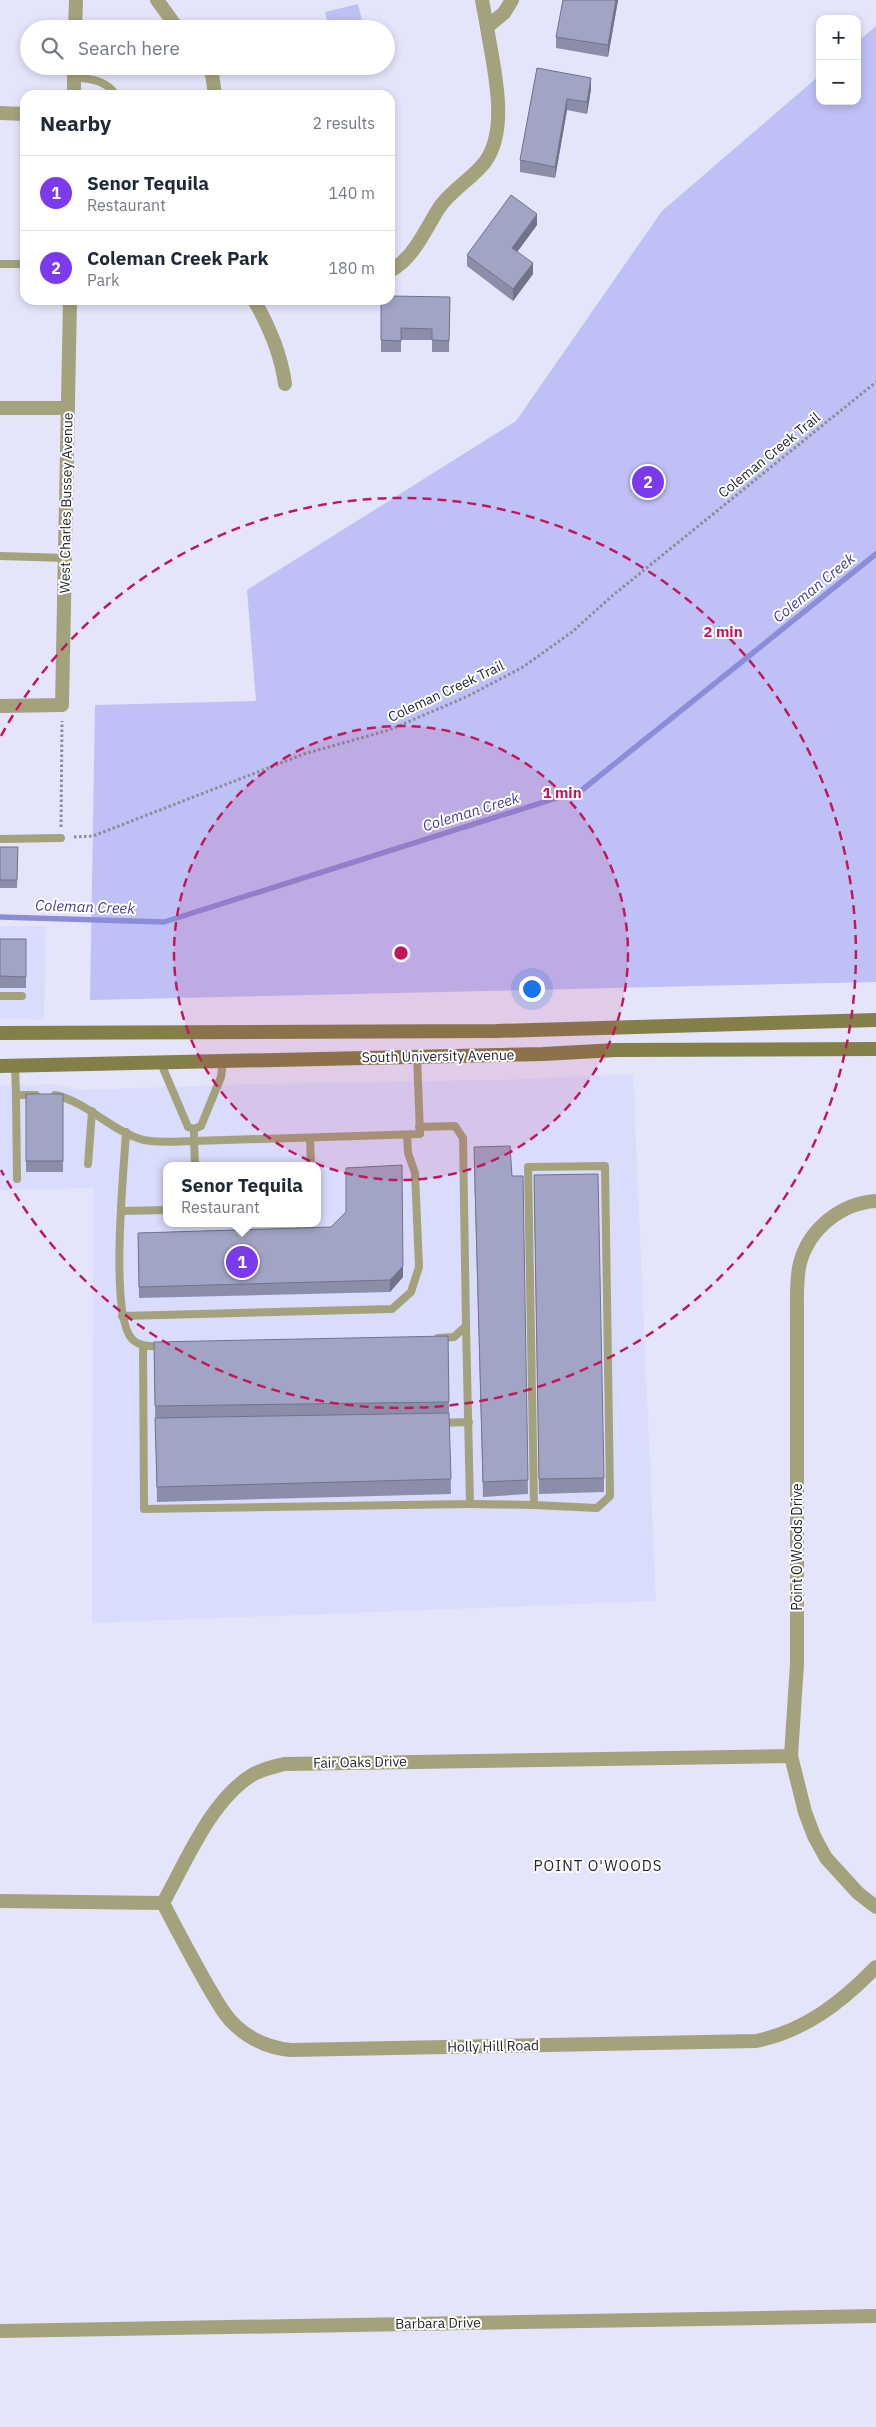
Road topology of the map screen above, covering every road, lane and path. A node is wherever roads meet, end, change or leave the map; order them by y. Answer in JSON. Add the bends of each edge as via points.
{"nodes":[{"id":1,"x":76,"y":0,"type":"edge"},
{"id":2,"x":157,"y":0,"type":"edge"},
{"id":3,"x":482,"y":0,"type":"edge"},
{"id":4,"x":512,"y":0,"type":"edge"},
{"id":5,"x":75,"y":20,"type":"edge"},
{"id":6,"x":171,"y":20,"type":"edge"},
{"id":7,"x":487,"y":28,"type":"junction"},
{"id":8,"x":74,"y":75,"type":"edge"},
{"id":9,"x":82,"y":75,"type":"edge"},
{"id":10,"x":212,"y":75,"type":"edge"},
{"id":11,"x":74,"y":90,"type":"edge"},
{"id":12,"x":112,"y":90,"type":"edge"},
{"id":13,"x":214,"y":90,"type":"edge"},
{"id":14,"x":0,"y":113,"type":"edge"},
{"id":15,"x":20,"y":114,"type":"edge"},
{"id":16,"x":0,"y":264,"type":"edge"},
{"id":17,"x":20,"y":264,"type":"edge"},
{"id":18,"x":395,"y":268,"type":"edge"},
{"id":19,"x":70,"y":305,"type":"edge"},
{"id":20,"x":257,"y":305,"type":"edge"},
{"id":21,"x":876,"y":382,"type":"edge"},
{"id":22,"x":285,"y":384,"type":"dead end"},
{"id":23,"x":0,"y":408,"type":"edge"},
{"id":24,"x":68,"y":408,"type":"junction"},
{"id":25,"x":0,"y":556,"type":"edge"},
{"id":26,"x":65,"y":558,"type":"junction"},
{"id":27,"x":62,"y":705,"type":"junction"},
{"id":28,"x":0,"y":706,"type":"edge"},
{"id":29,"x":0,"y":838,"type":"edge"},
{"id":30,"x":61,"y":838,"type":"junction"},
{"id":31,"x":0,"y":996,"type":"edge"},
{"id":32,"x":22,"y":996,"type":"dead end"},
{"id":33,"x":876,"y":1020,"type":"edge"},
{"id":34,"x":0,"y":1033,"type":"edge"},
{"id":35,"x":876,"y":1049,"type":"edge"},
{"id":36,"x":417,"y":1056,"type":"junction"},
{"id":37,"x":223,"y":1060,"type":"junction"},
{"id":38,"x":160,"y":1061,"type":"junction"},
{"id":39,"x":15,"y":1065,"type":"junction"},
{"id":40,"x":0,"y":1066,"type":"edge"},
{"id":41,"x":16,"y":1096,"type":"junction"},
{"id":42,"x":92,"y":1111,"type":"junction"},
{"id":43,"x":419,"y":1127,"type":"junction"},
{"id":44,"x":194,"y":1129,"type":"junction"},
{"id":45,"x":126,"y":1132,"type":"junction"},
{"id":46,"x":407,"y":1135,"type":"junction"},
{"id":47,"x":310,"y":1138,"type":"junction"},
{"id":48,"x":194,"y":1141,"type":"junction"},
{"id":49,"x":195,"y":1162,"type":"edge"},
{"id":50,"x":310,"y":1162,"type":"edge"},
{"id":51,"x":88,"y":1164,"type":"dead end"},
{"id":52,"x":17,"y":1179,"type":"dead end"},
{"id":53,"x":876,"y":1201,"type":"edge"},
{"id":54,"x":122,"y":1210,"type":"junction"},
{"id":55,"x":163,"y":1210,"type":"edge"},
{"id":56,"x":122,"y":1316,"type":"junction"},
{"id":57,"x":466,"y":1326,"type":"junction"},
{"id":58,"x":424,"y":1338,"type":"edge"},
{"id":59,"x":172,"y":1345,"type":"edge"},
{"id":60,"x":142,"y":1346,"type":"junction"},
{"id":61,"x":468,"y":1422,"type":"junction"},
{"id":62,"x":429,"y":1423,"type":"edge"},
{"id":63,"x":154,"y":1426,"type":"edge"},
{"id":64,"x":144,"y":1427,"type":"junction"},
{"id":65,"x":470,"y":1504,"type":"junction"},
{"id":66,"x":534,"y":1505,"type":"junction"},
{"id":67,"x":791,"y":1756,"type":"junction"},
{"id":68,"x":0,"y":1901,"type":"edge"},
{"id":69,"x":163,"y":1903,"type":"junction"},
{"id":70,"x":876,"y":1907,"type":"edge"},
{"id":71,"x":876,"y":1967,"type":"edge"},
{"id":72,"x":876,"y":2316,"type":"edge"},
{"id":73,"x":0,"y":2331,"type":"edge"}],
"edges":[{"from":1,"to":5,"type":"street"},
{"from":2,"to":6,"type":"street"},
{"from":3,"to":7,"type":"street"},
{"from":4,"to":7,"type":"street","via":[[504,13]]},
{"from":7,"to":18,"type":"street","via":[[498,119],[492,151],[441,206],[414,248]]},
{"from":8,"to":11,"type":"street"},
{"from":9,"to":12,"type":"lane","via":[[107,84]]},
{"from":10,"to":13,"type":"street"},
{"from":14,"to":15,"type":"street"},
{"from":16,"to":17,"type":"lane"},
{"from":19,"to":24,"type":"street","name":"West Charles Bussey Avenue"},
{"from":20,"to":22,"type":"street","via":[[282,363]]},
{"from":21,"to":30,"type":"path","name":"Coleman Creek Trail","via":[[572,632],[523,667],[468,696],[389,730],[304,754],[92,836]]},
{"from":23,"to":24,"type":"street"},
{"from":24,"to":26,"type":"street","name":"West Charles Bussey Avenue"},
{"from":25,"to":26,"type":"lane"},
{"from":26,"to":27,"type":"street","name":"West Charles Bussey Avenue"},
{"from":27,"to":28,"type":"street"},
{"from":27,"to":30,"type":"path"},
{"from":29,"to":30,"type":"lane"},
{"from":31,"to":32,"type":"lane"},
{"from":33,"to":34,"type":"main road","name":"South University Avenue","via":[[496,1030]]},
{"from":35,"to":36,"type":"main road","name":"South University Avenue","via":[[616,1050]]},
{"from":36,"to":37,"type":"main road","name":"South University Avenue"},
{"from":36,"to":43,"type":"lane"},
{"from":37,"to":38,"type":"main road","name":"South University Avenue"},
{"from":37,"to":44,"type":"lane","via":[[221,1077],[201,1126]]},
{"from":38,"to":39,"type":"main road","name":"South University Avenue"},
{"from":38,"to":44,"type":"lane","via":[[188,1127]]},
{"from":39,"to":40,"type":"main road","name":"South University Avenue"},
{"from":39,"to":41,"type":"lane"},
{"from":41,"to":42,"type":"lane","via":[[56,1095],[72,1099]]},
{"from":41,"to":52,"type":"lane"},
{"from":42,"to":45,"type":"lane"},
{"from":42,"to":51,"type":"lane"},
{"from":43,"to":46,"type":"lane","via":[[420,1134]]},
{"from":43,"to":57,"type":"lane","via":[[455,1126],[463,1138]]},
{"from":44,"to":48,"type":"lane"},
{"from":45,"to":48,"type":"lane","via":[[141,1140]]},
{"from":45,"to":54,"type":"lane"},
{"from":46,"to":47,"type":"lane"},
{"from":46,"to":56,"type":"lane","via":[[408,1153],[415,1173],[419,1267],[411,1292],[392,1309]]},
{"from":47,"to":48,"type":"lane"},
{"from":47,"to":50,"type":"lane"},
{"from":48,"to":49,"type":"lane"},
{"from":53,"to":67,"type":"street","name":"Point O Woods Drive","via":[[845,1208],[829,1219],[816,1232],[800,1264],[796,1664]]},
{"from":54,"to":55,"type":"lane"},
{"from":54,"to":56,"type":"lane"},
{"from":56,"to":60,"type":"lane","via":[[131,1338]]},
{"from":57,"to":58,"type":"lane","via":[[454,1337]]},
{"from":57,"to":61,"type":"lane"},
{"from":59,"to":60,"type":"lane"},
{"from":60,"to":64,"type":"lane"},
{"from":61,"to":62,"type":"lane"},
{"from":61,"to":65,"type":"lane"},
{"from":63,"to":64,"type":"lane"},
{"from":64,"to":65,"type":"lane","via":[[144,1509]]},
{"from":65,"to":66,"type":"lane"},
{"from":66,"to":66,"type":"lane","via":[[528,1167],[605,1166],[610,1496],[597,1508]]},
{"from":67,"to":69,"type":"street","name":"Fair Oaks Drive","via":[[284,1764],[252,1775],[226,1796]]},
{"from":67,"to":70,"type":"street","name":"Point O Woods Drive","via":[[805,1812],[826,1858],[858,1893]]},
{"from":68,"to":69,"type":"street"},
{"from":69,"to":71,"type":"street","name":"Holly Hill Road","via":[[194,1963],[234,2025],[261,2042],[291,2050],[756,2041],[775,2037],[813,2020]]},
{"from":72,"to":73,"type":"street","name":"Barbara Drive"}]}
